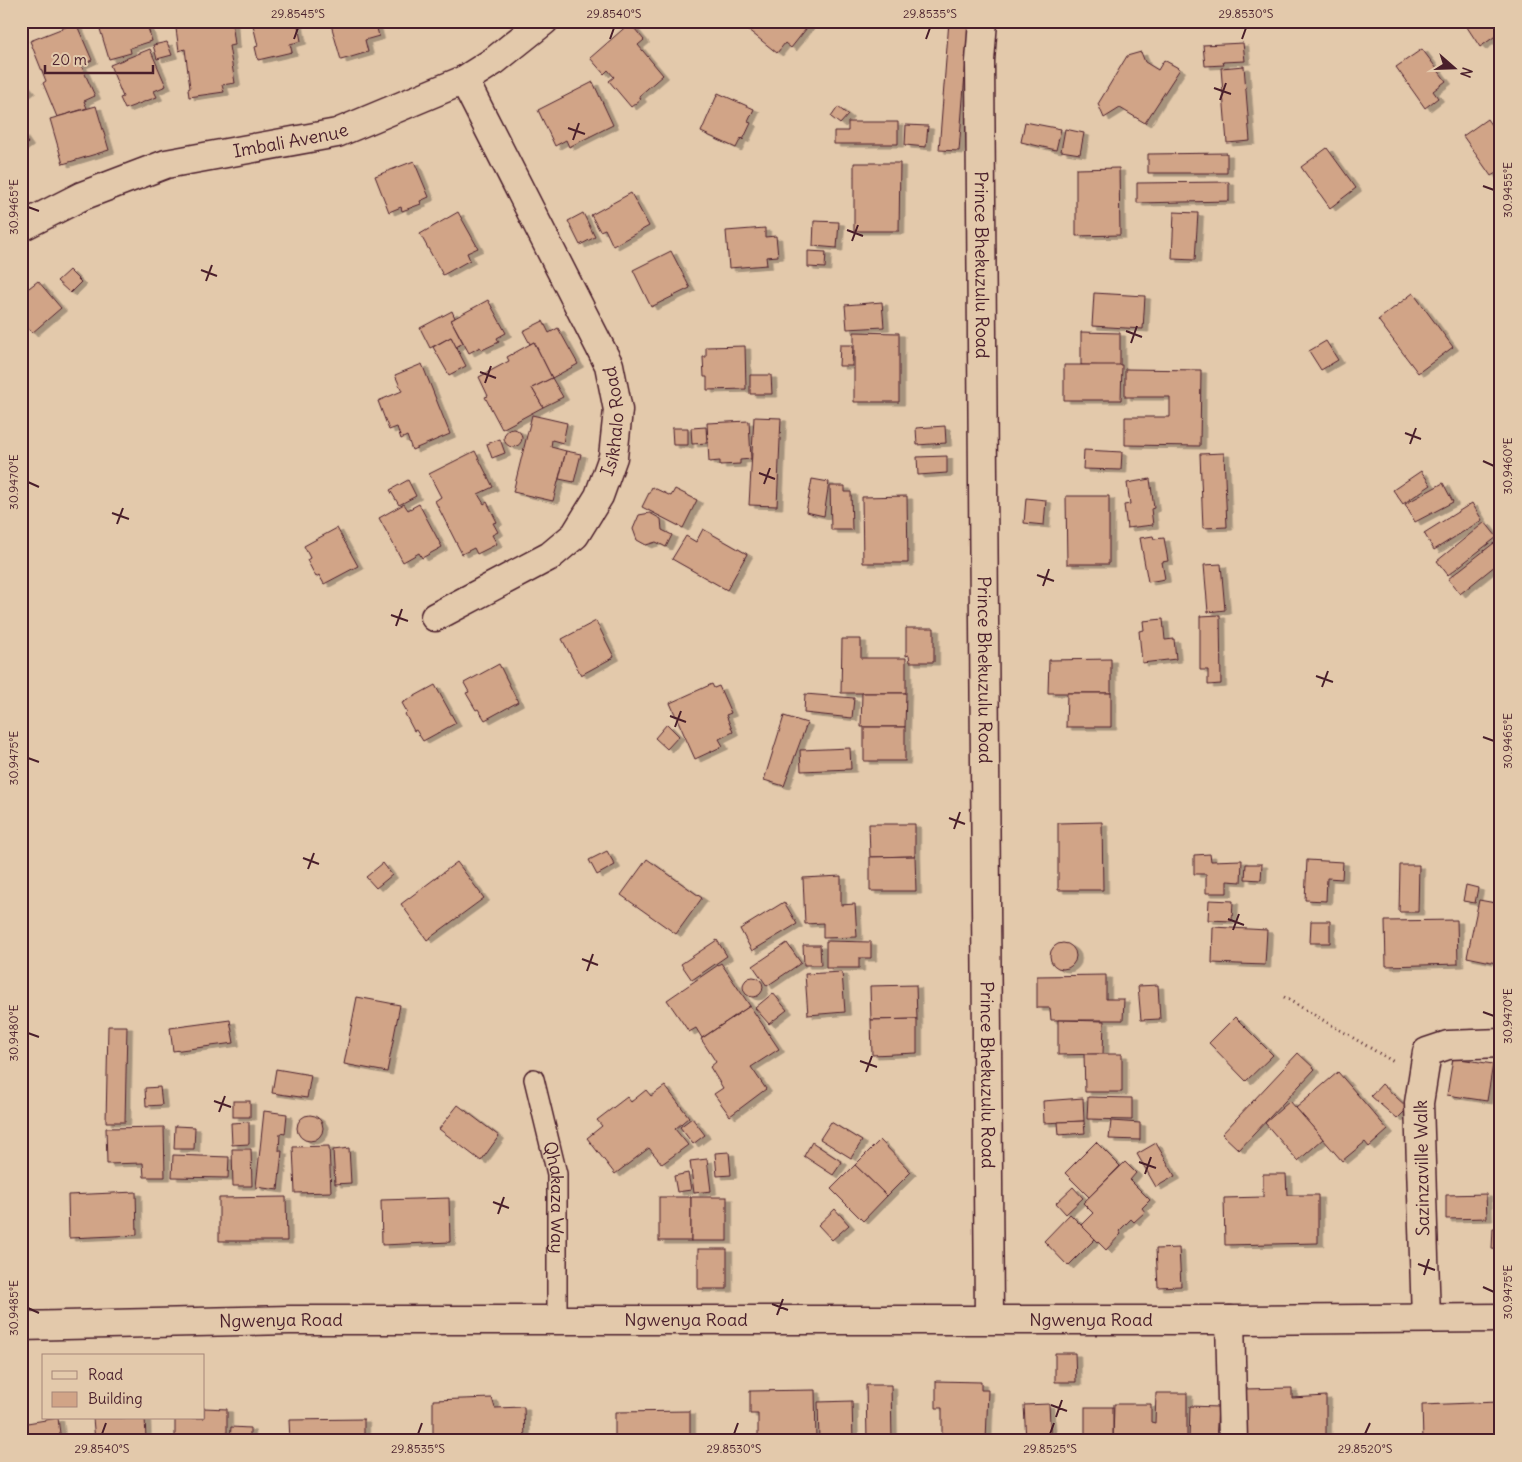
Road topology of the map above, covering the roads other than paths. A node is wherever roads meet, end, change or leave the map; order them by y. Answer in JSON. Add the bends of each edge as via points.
{"nodes":[{"id":1,"x":544,"y":21,"type":"edge"},
{"id":2,"x":983,"y":21,"type":"edge"},
{"id":3,"x":464,"y":80,"type":"junction"},
{"id":4,"x":21,"y":227,"type":"edge"},
{"id":5,"x":435,"y":617,"type":"dead end"},
{"id":6,"x":1501,"y":1043,"type":"edge"},
{"id":7,"x":534,"y":1079,"type":"dead end"},
{"id":8,"x":1426,"y":1318,"type":"junction"},
{"id":9,"x":1501,"y":1318,"type":"edge"},
{"id":10,"x":989,"y":1319,"type":"junction"},
{"id":11,"x":557,"y":1320,"type":"junction"},
{"id":12,"x":1230,"y":1320,"type":"junction"},
{"id":13,"x":21,"y":1326,"type":"edge"},
{"id":14,"x":1233,"y":1441,"type":"edge"}],
"edges":[{"from":1,"to":3,"type":"street","name":"Imbali Avenue","via":[[494,61]]},
{"from":2,"to":10,"type":"street","name":"Prince Bhekuzulu Road","via":[[980,61]]},
{"from":3,"to":4,"type":"street","name":"Imbali Avenue","via":[[337,134],[166,164],[82,196]]},
{"from":3,"to":5,"type":"street","name":"Isikhalo Road","via":[[609,365],[618,410],[613,457],[599,496],[575,535],[550,556]]},
{"from":6,"to":8,"type":"street","name":"Sazinzaville Walk","via":[[1448,1045],[1427,1052],[1419,1103]]},
{"from":7,"to":11,"type":"lane","name":"Qhakaza Way","via":[[557,1174]]},
{"from":8,"to":9,"type":"street","name":"Ngwenya Road"},
{"from":8,"to":12,"type":"street","name":"Ngwenya Road"},
{"from":10,"to":11,"type":"street","name":"Ngwenya Road"},
{"from":10,"to":12,"type":"street","name":"Ngwenya Road"},
{"from":11,"to":13,"type":"street","name":"Ngwenya Road","via":[[288,1320]]},
{"from":12,"to":14,"type":"street"}]}
